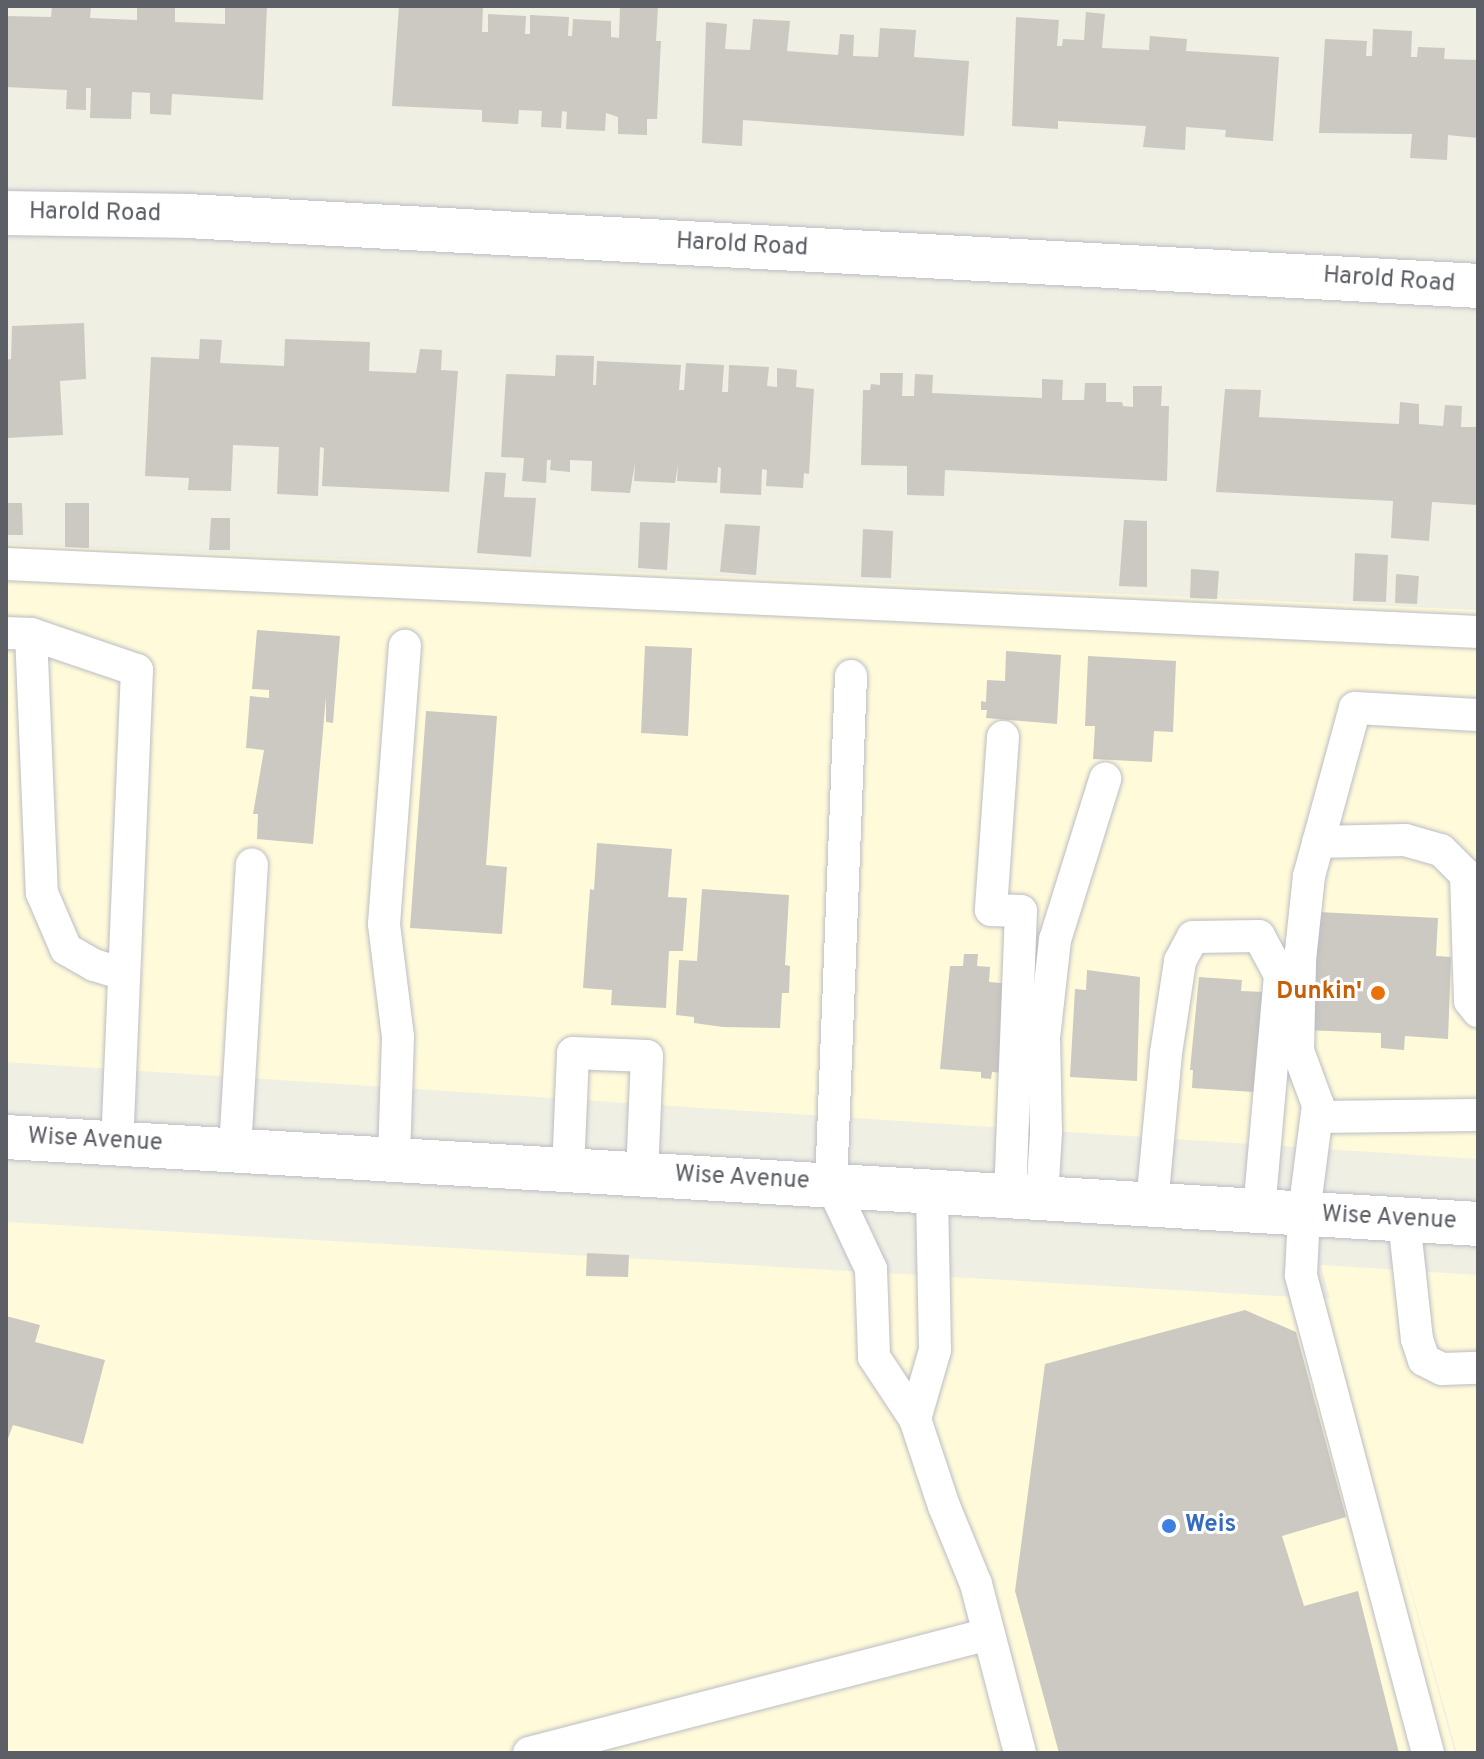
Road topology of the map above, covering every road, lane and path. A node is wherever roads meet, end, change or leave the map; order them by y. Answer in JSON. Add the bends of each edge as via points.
{"nodes":[{"id":1,"x":6,"y":213,"type":"edge"},
{"id":2,"x":1478,"y":286,"type":"edge"},
{"id":3,"x":6,"y":564,"type":"edge"},
{"id":4,"x":1478,"y":632,"type":"edge"},
{"id":5,"x":19,"y":634,"type":"edge"},
{"id":6,"x":405,"y":646,"type":"dead end"},
{"id":7,"x":851,"y":676,"type":"dead end"},
{"id":8,"x":1478,"y":715,"type":"edge"},
{"id":9,"x":1003,"y":737,"type":"dead end"},
{"id":10,"x":1105,"y":779,"type":"dead end"},
{"id":11,"x":1318,"y":842,"type":"junction"},
{"id":12,"x":252,"y":865,"type":"dead end"},
{"id":13,"x":124,"y":974,"type":"junction"},
{"id":14,"x":1478,"y":1011,"type":"edge"},
{"id":15,"x":1478,"y":1115,"type":"edge"},
{"id":16,"x":1317,"y":1117,"type":"junction"},
{"id":17,"x":6,"y":1137,"type":"edge"},
{"id":18,"x":117,"y":1141,"type":"junction"},
{"id":19,"x":235,"y":1149,"type":"junction"},
{"id":20,"x":394,"y":1158,"type":"junction"},
{"id":21,"x":568,"y":1169,"type":"junction"},
{"id":22,"x":642,"y":1173,"type":"junction"},
{"id":23,"x":831,"y":1184,"type":"junction"},
{"id":24,"x":932,"y":1190,"type":"junction"},
{"id":25,"x":1026,"y":1197,"type":"junction"},
{"id":26,"x":1152,"y":1204,"type":"junction"},
{"id":27,"x":1259,"y":1210,"type":"junction"},
{"id":28,"x":1304,"y":1213,"type":"junction"},
{"id":29,"x":1404,"y":1220,"type":"junction"},
{"id":30,"x":1478,"y":1224,"type":"edge"},
{"id":31,"x":1478,"y":1368,"type":"edge"},
{"id":32,"x":915,"y":1419,"type":"junction"},
{"id":33,"x":989,"y":1634,"type":"junction"},
{"id":34,"x":529,"y":1753,"type":"edge"},
{"id":35,"x":1020,"y":1753,"type":"edge"},
{"id":36,"x":1428,"y":1753,"type":"edge"}],
"edges":[{"from":1,"to":2,"type":"main road","name":"Harold Road","via":[[187,216]]},
{"from":3,"to":4,"type":"lane"},
{"from":5,"to":13,"type":"lane","via":[[42,893],[66,949]]},
{"from":5,"to":13,"type":"lane","via":[[137,670]]},
{"from":6,"to":20,"type":"lane","via":[[384,924],[398,1037]]},
{"from":7,"to":23,"type":"lane"},
{"from":8,"to":11,"type":"lane","via":[[1355,708]]},
{"from":9,"to":25,"type":"lane","via":[[991,910],[1021,911]]},
{"from":10,"to":25,"type":"lane","via":[[1055,940],[1044,1038],[1046,1132]]},
{"from":11,"to":14,"type":"lane","via":[[1405,840],[1441,850],[1466,875],[1470,1001]]},
{"from":11,"to":16,"type":"lane","via":[[1300,960],[1298,1051],[1318,1105]]},
{"from":12,"to":19,"type":"lane"},
{"from":13,"to":18,"type":"lane"},
{"from":15,"to":16,"type":"lane"},
{"from":16,"to":28,"type":"lane"},
{"from":17,"to":18,"type":"main road","name":"Wise Avenue"},
{"from":18,"to":19,"type":"main road","name":"Wise Avenue"},
{"from":19,"to":20,"type":"main road","name":"Wise Avenue"},
{"from":20,"to":21,"type":"main road","name":"Wise Avenue"},
{"from":21,"to":22,"type":"main road","name":"Wise Avenue"},
{"from":21,"to":22,"type":"lane","via":[[573,1053],[647,1056]]},
{"from":22,"to":23,"type":"main road","name":"Wise Avenue"},
{"from":23,"to":24,"type":"main road","name":"Wise Avenue"},
{"from":23,"to":32,"type":"lane","via":[[871,1269],[874,1357]]},
{"from":24,"to":25,"type":"main road","name":"Wise Avenue"},
{"from":24,"to":32,"type":"lane","via":[[935,1350]]},
{"from":25,"to":26,"type":"main road","name":"Wise Avenue"},
{"from":26,"to":27,"type":"main road","name":"Wise Avenue"},
{"from":26,"to":27,"type":"lane","via":[[1180,961],[1193,937],[1259,936],[1280,975]]},
{"from":27,"to":28,"type":"main road","name":"Wise Avenue"},
{"from":28,"to":29,"type":"main road","name":"Wise Avenue"},
{"from":28,"to":36,"type":"lane","via":[[1301,1275]]},
{"from":29,"to":30,"type":"main road","name":"Wise Avenue"},
{"from":29,"to":31,"type":"lane","via":[[1424,1360],[1442,1369]]},
{"from":32,"to":33,"type":"lane"},
{"from":33,"to":34,"type":"lane"},
{"from":33,"to":35,"type":"lane"}]}
